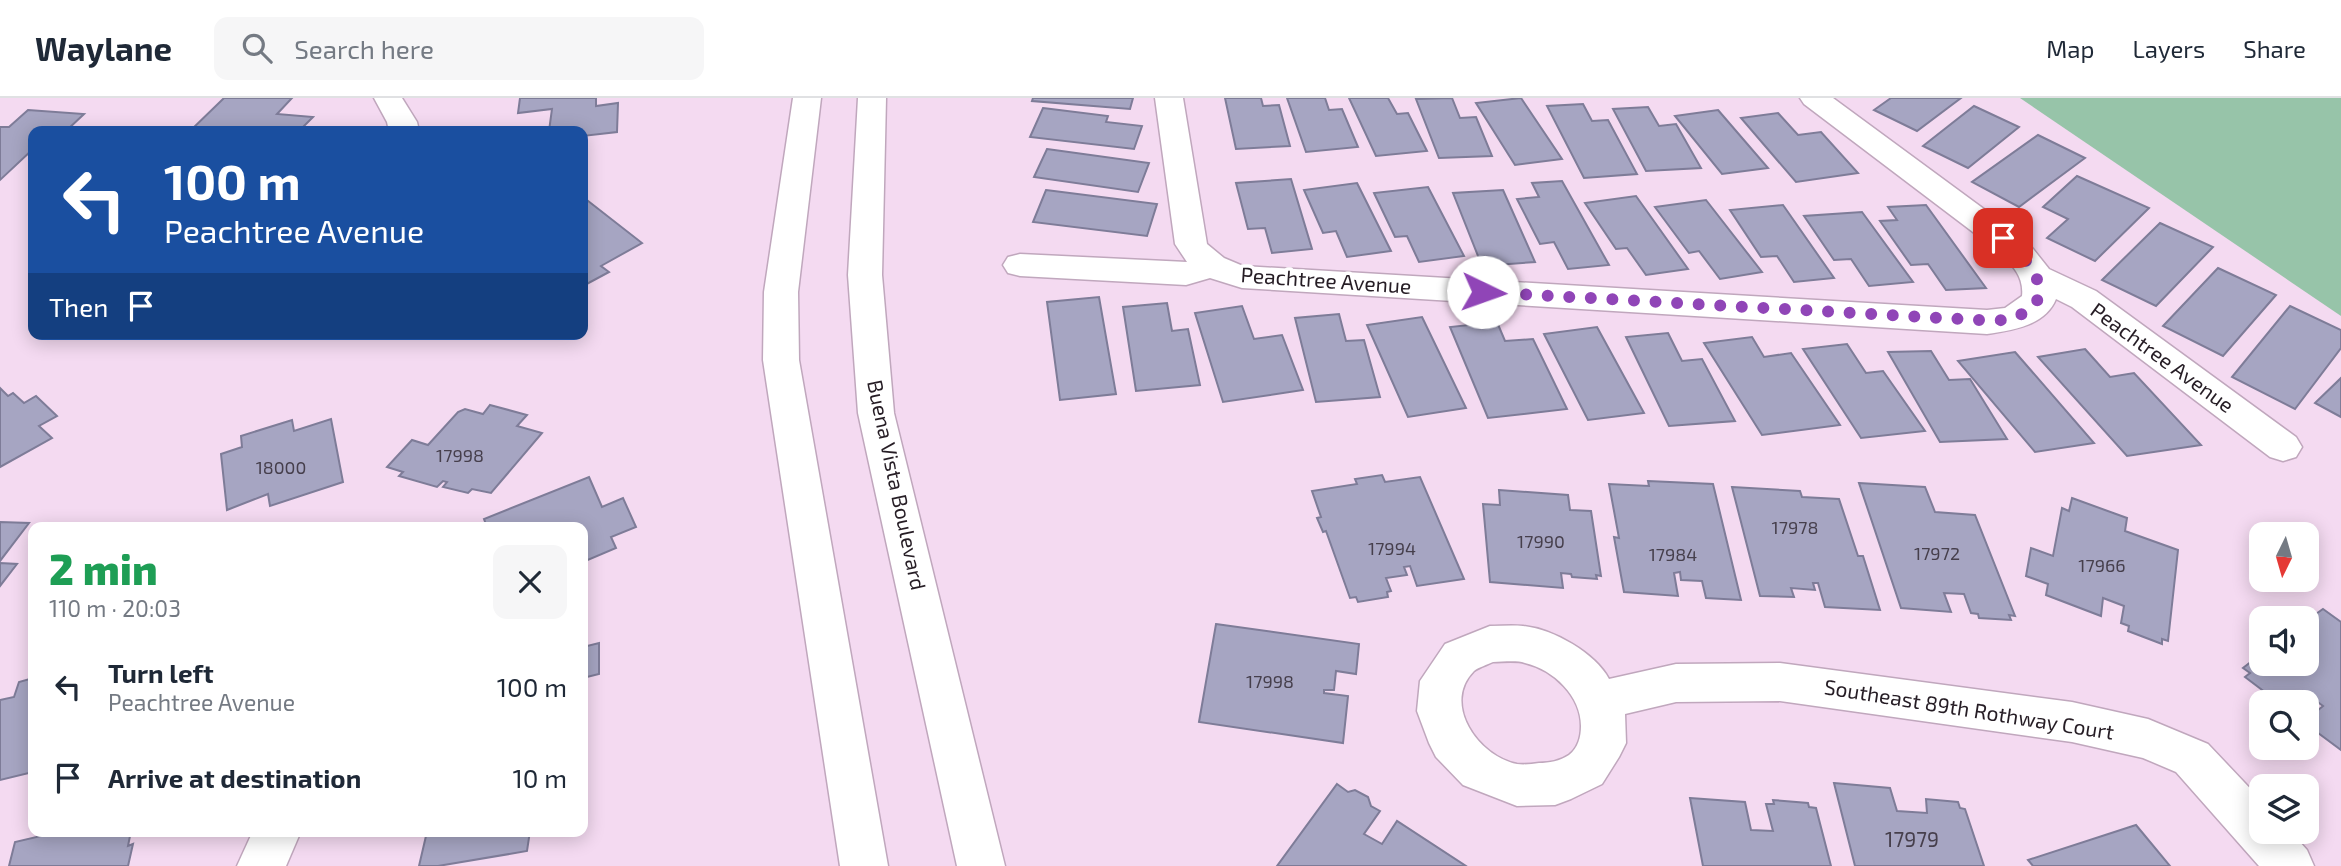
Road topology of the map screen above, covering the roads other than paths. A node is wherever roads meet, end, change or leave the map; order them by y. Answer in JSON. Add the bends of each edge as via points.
{"nodes":[{"id":1,"x":387,"y":98,"type":"edge"},
{"id":2,"x":807,"y":98,"type":"edge"},
{"id":3,"x":872,"y":98,"type":"edge"},
{"id":4,"x":1169,"y":98,"type":"edge"},
{"id":5,"x":1814,"y":98,"type":"edge"},
{"id":6,"x":403,"y":126,"type":"edge"},
{"id":7,"x":1020,"y":265,"type":"dead end"},
{"id":8,"x":1212,"y":266,"type":"junction"},
{"id":9,"x":2037,"y":276,"type":"junction"},
{"id":10,"x":2283,"y":447,"type":"dead end"},
{"id":11,"x":1598,"y":701,"type":"dead end"},
{"id":12,"x":275,"y":837,"type":"edge"},
{"id":13,"x":261,"y":866,"type":"edge"},
{"id":14,"x":864,"y":866,"type":"edge"},
{"id":15,"x":981,"y":866,"type":"edge"},
{"id":16,"x":2290,"y":866,"type":"edge"}],
"edges":[{"from":1,"to":6,"type":"street"},
{"from":2,"to":14,"type":"street","via":[[781,292],[781,360]]},
{"from":3,"to":15,"type":"street","name":"Buena Vista Boulevard","via":[[865,275],[876,413]]},
{"from":4,"to":8,"type":"street","name":"Peachtree Avenue","via":[[1188,233],[1196,254]]},
{"from":5,"to":9,"type":"street","name":"Peachtree Avenue","via":[[2008,243]]},
{"from":7,"to":8,"type":"street","name":"Peachtree Avenue","via":[[1186,274]]},
{"from":8,"to":9,"type":"street","name":"Peachtree Avenue","via":[[1262,279],[1987,321],[2014,318],[2033,307],[2041,290]]},
{"from":9,"to":10,"type":"street","name":"Peachtree Avenue","via":[[2084,299]]},
{"from":11,"to":16,"type":"street","name":"Southeast 89th Rothway Court","via":[[1676,683],[1780,682],[2072,722],[2148,739],[2192,758]]},
{"from":12,"to":13,"type":"street"}]}
